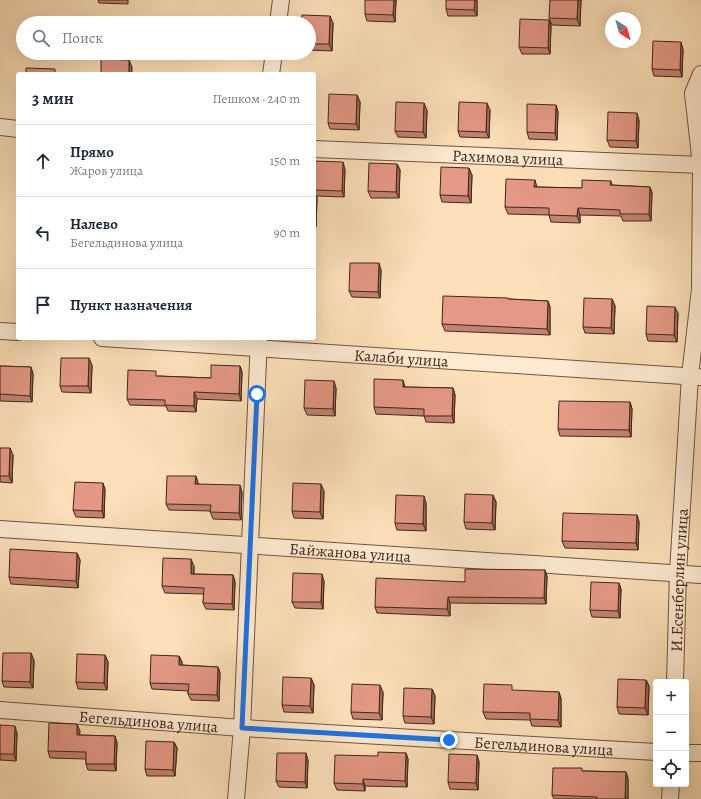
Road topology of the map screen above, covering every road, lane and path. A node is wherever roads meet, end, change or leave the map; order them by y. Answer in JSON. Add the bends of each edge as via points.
{"nodes":[{"id":1,"x":280,"y":0,"type":"edge"},
{"id":2,"x":279,"y":16,"type":"edge"},
{"id":3,"x":273,"y":60,"type":"edge"},
{"id":4,"x":271,"y":72,"type":"edge"},
{"id":5,"x":701,"y":74,"type":"edge"},
{"id":6,"x":0,"y":127,"type":"edge"},
{"id":7,"x":16,"y":129,"type":"edge"},
{"id":8,"x":316,"y":149,"type":"edge"},
{"id":9,"x":701,"y":165,"type":"edge"},
{"id":10,"x":0,"y":331,"type":"edge"},
{"id":11,"x":16,"y":332,"type":"edge"},
{"id":12,"x":154,"y":340,"type":"edge"},
{"id":13,"x":259,"y":344,"type":"edge"},
{"id":14,"x":696,"y":376,"type":"edge"},
{"id":15,"x":0,"y":529,"type":"edge"},
{"id":16,"x":250,"y":547,"type":"junction"},
{"id":17,"x":678,"y":572,"type":"junction"},
{"id":18,"x":701,"y":575,"type":"edge"},
{"id":19,"x":675,"y":679,"type":"edge"},
{"id":20,"x":0,"y":710,"type":"edge"},
{"id":21,"x":242,"y":728,"type":"junction"},
{"id":22,"x":653,"y":752,"type":"edge"},
{"id":23,"x":689,"y":753,"type":"edge"},
{"id":24,"x":701,"y":753,"type":"edge"},
{"id":25,"x":671,"y":787,"type":"edge"},
{"id":26,"x":236,"y":799,"type":"edge"},
{"id":27,"x":670,"y":799,"type":"edge"}],
"edges":[{"from":1,"to":2,"type":"street"},
{"from":3,"to":4,"type":"street"},
{"from":5,"to":9,"type":"street","name":"И.Есенберлин улица","via":[[693,93]]},
{"from":6,"to":7,"type":"street"},
{"from":8,"to":9,"type":"street","name":"Рахимова улица"},
{"from":9,"to":14,"type":"street","name":"И.Есенберлин улица"},
{"from":10,"to":11,"type":"street"},
{"from":12,"to":13,"type":"street","name":"Калаби улица"},
{"from":13,"to":14,"type":"street","name":"Калаби улица"},
{"from":13,"to":16,"type":"street"},
{"from":14,"to":17,"type":"street","name":"И.Есенберлин улица"},
{"from":15,"to":16,"type":"street","name":"Байжанова улица"},
{"from":16,"to":17,"type":"street","name":"Байжанова улица"},
{"from":16,"to":21,"type":"street"},
{"from":17,"to":18,"type":"street","name":"Байжанова улица"},
{"from":17,"to":19,"type":"street","name":"И.Есенберлин улица"},
{"from":20,"to":21,"type":"street","name":"Бегельдинова улица"},
{"from":21,"to":22,"type":"street","name":"Бегельдинова улица"},
{"from":21,"to":26,"type":"street"},
{"from":23,"to":24,"type":"street"},
{"from":25,"to":27,"type":"street"}]}
